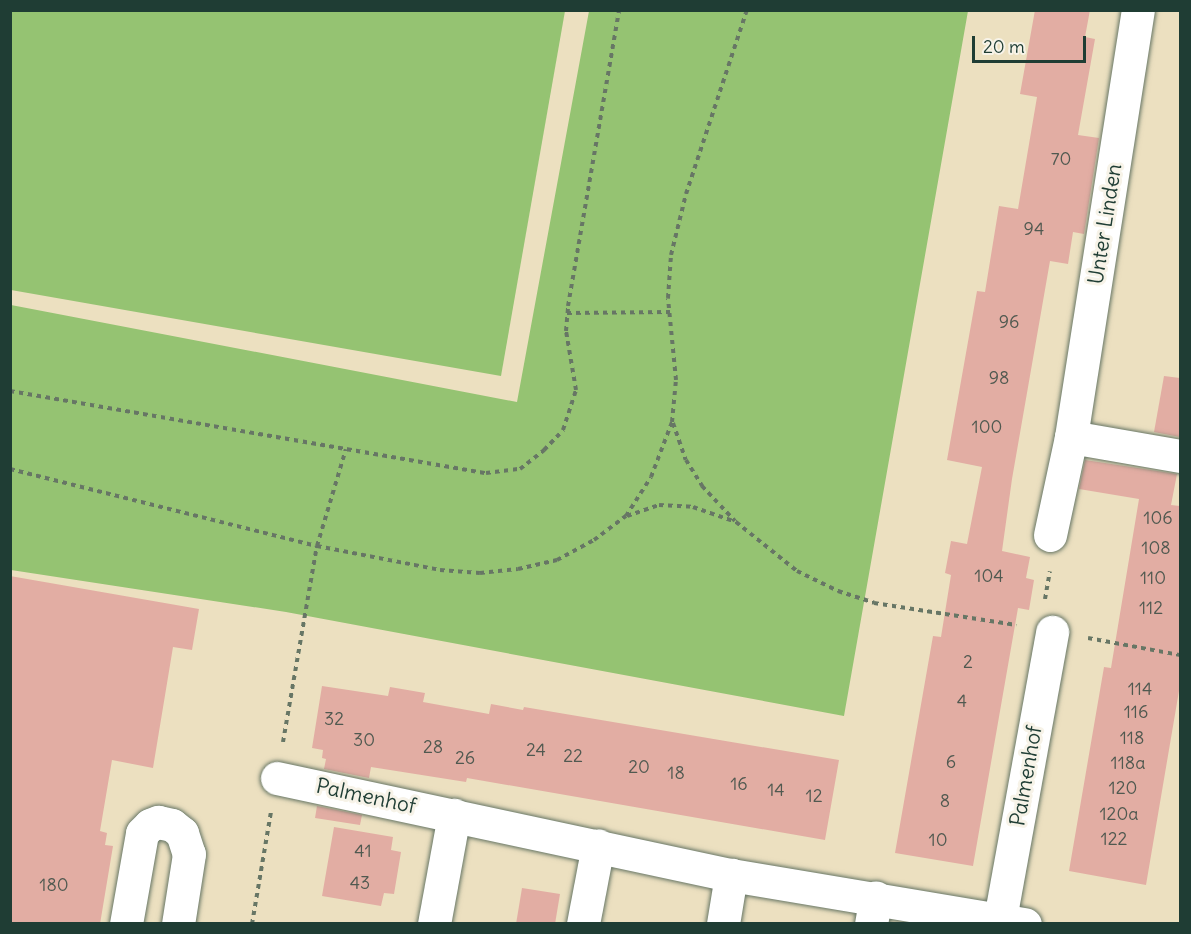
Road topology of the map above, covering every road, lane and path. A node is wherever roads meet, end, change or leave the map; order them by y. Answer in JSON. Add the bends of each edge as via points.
{"nodes":[{"id":1,"x":619,"y":10,"type":"edge"},
{"id":2,"x":747,"y":10,"type":"edge"},
{"id":3,"x":1138,"y":10,"type":"edge"},
{"id":4,"x":670,"y":312,"type":"junction"},
{"id":5,"x":567,"y":313,"type":"junction"},
{"id":6,"x":10,"y":391,"type":"edge"},
{"id":7,"x":672,"y":422,"type":"junction"},
{"id":8,"x":1071,"y":437,"type":"junction"},
{"id":9,"x":346,"y":449,"type":"junction"},
{"id":10,"x":1180,"y":456,"type":"edge"},
{"id":11,"x":10,"y":469,"type":"edge"},
{"id":12,"x":626,"y":516,"type":"junction"},
{"id":13,"x":736,"y":522,"type":"junction"},
{"id":14,"x":1050,"y":535,"type":"joint"},
{"id":15,"x":317,"y":546,"type":"junction"},
{"id":16,"x":874,"y":603,"type":"dead end"},
{"id":17,"x":1048,"y":620,"type":"joint"},
{"id":18,"x":277,"y":778,"type":"junction"},
{"id":19,"x":454,"y":815,"type":"junction"},
{"id":20,"x":598,"y":844,"type":"junction"},
{"id":21,"x":731,"y":875,"type":"junction"},
{"id":22,"x":874,"y":910,"type":"edge"},
{"id":23,"x":1012,"y":921,"type":"edge"},
{"id":24,"x":126,"y":924,"type":"edge"},
{"id":25,"x":178,"y":924,"type":"edge"},
{"id":26,"x":252,"y":924,"type":"edge"},
{"id":27,"x":434,"y":924,"type":"edge"},
{"id":28,"x":583,"y":924,"type":"edge"},
{"id":29,"x":723,"y":924,"type":"edge"}],
"edges":[{"from":1,"to":5,"type":"path"},
{"from":2,"to":4,"type":"path","via":[[686,194],[671,255]]},
{"from":3,"to":8,"type":"street","name":"Unter Linden"},
{"from":4,"to":5,"type":"path"},
{"from":4,"to":7,"type":"path","via":[[676,380]]},
{"from":5,"to":9,"type":"path","via":[[566,331],[576,390],[563,430],[520,469],[486,474]]},
{"from":6,"to":9,"type":"path"},
{"from":7,"to":12,"type":"path","via":[[651,477]]},
{"from":7,"to":13,"type":"path","via":[[691,469]]},
{"from":8,"to":10,"type":"street"},
{"from":8,"to":14,"type":"street","name":"Unter Linden"},
{"from":9,"to":15,"type":"path"},
{"from":11,"to":15,"type":"path"},
{"from":12,"to":13,"type":"path","via":[[659,505],[693,507]]},
{"from":12,"to":15,"type":"path","via":[[594,540],[557,560],[480,573],[440,570]]},
{"from":13,"to":16,"type":"path","via":[[797,571]]},
{"from":14,"to":17,"type":"path","via":[[1054,546]]},
{"from":15,"to":18,"type":"path"},
{"from":17,"to":23,"type":"street","name":"Palmenhof"},
{"from":18,"to":19,"type":"street","name":"Palmenhof"},
{"from":18,"to":26,"type":"path"},
{"from":19,"to":20,"type":"street","name":"Palmenhof"},
{"from":19,"to":27,"type":"street"},
{"from":20,"to":21,"type":"street","name":"Palmenhof"},
{"from":20,"to":28,"type":"street"},
{"from":21,"to":22,"type":"street","name":"Palmenhof"},
{"from":21,"to":29,"type":"street"},
{"from":22,"to":23,"type":"street","name":"Palmenhof"},
{"from":24,"to":25,"type":"street","via":[[142,833],[158,822],[172,825],[182,833],[189,854]]}]}
